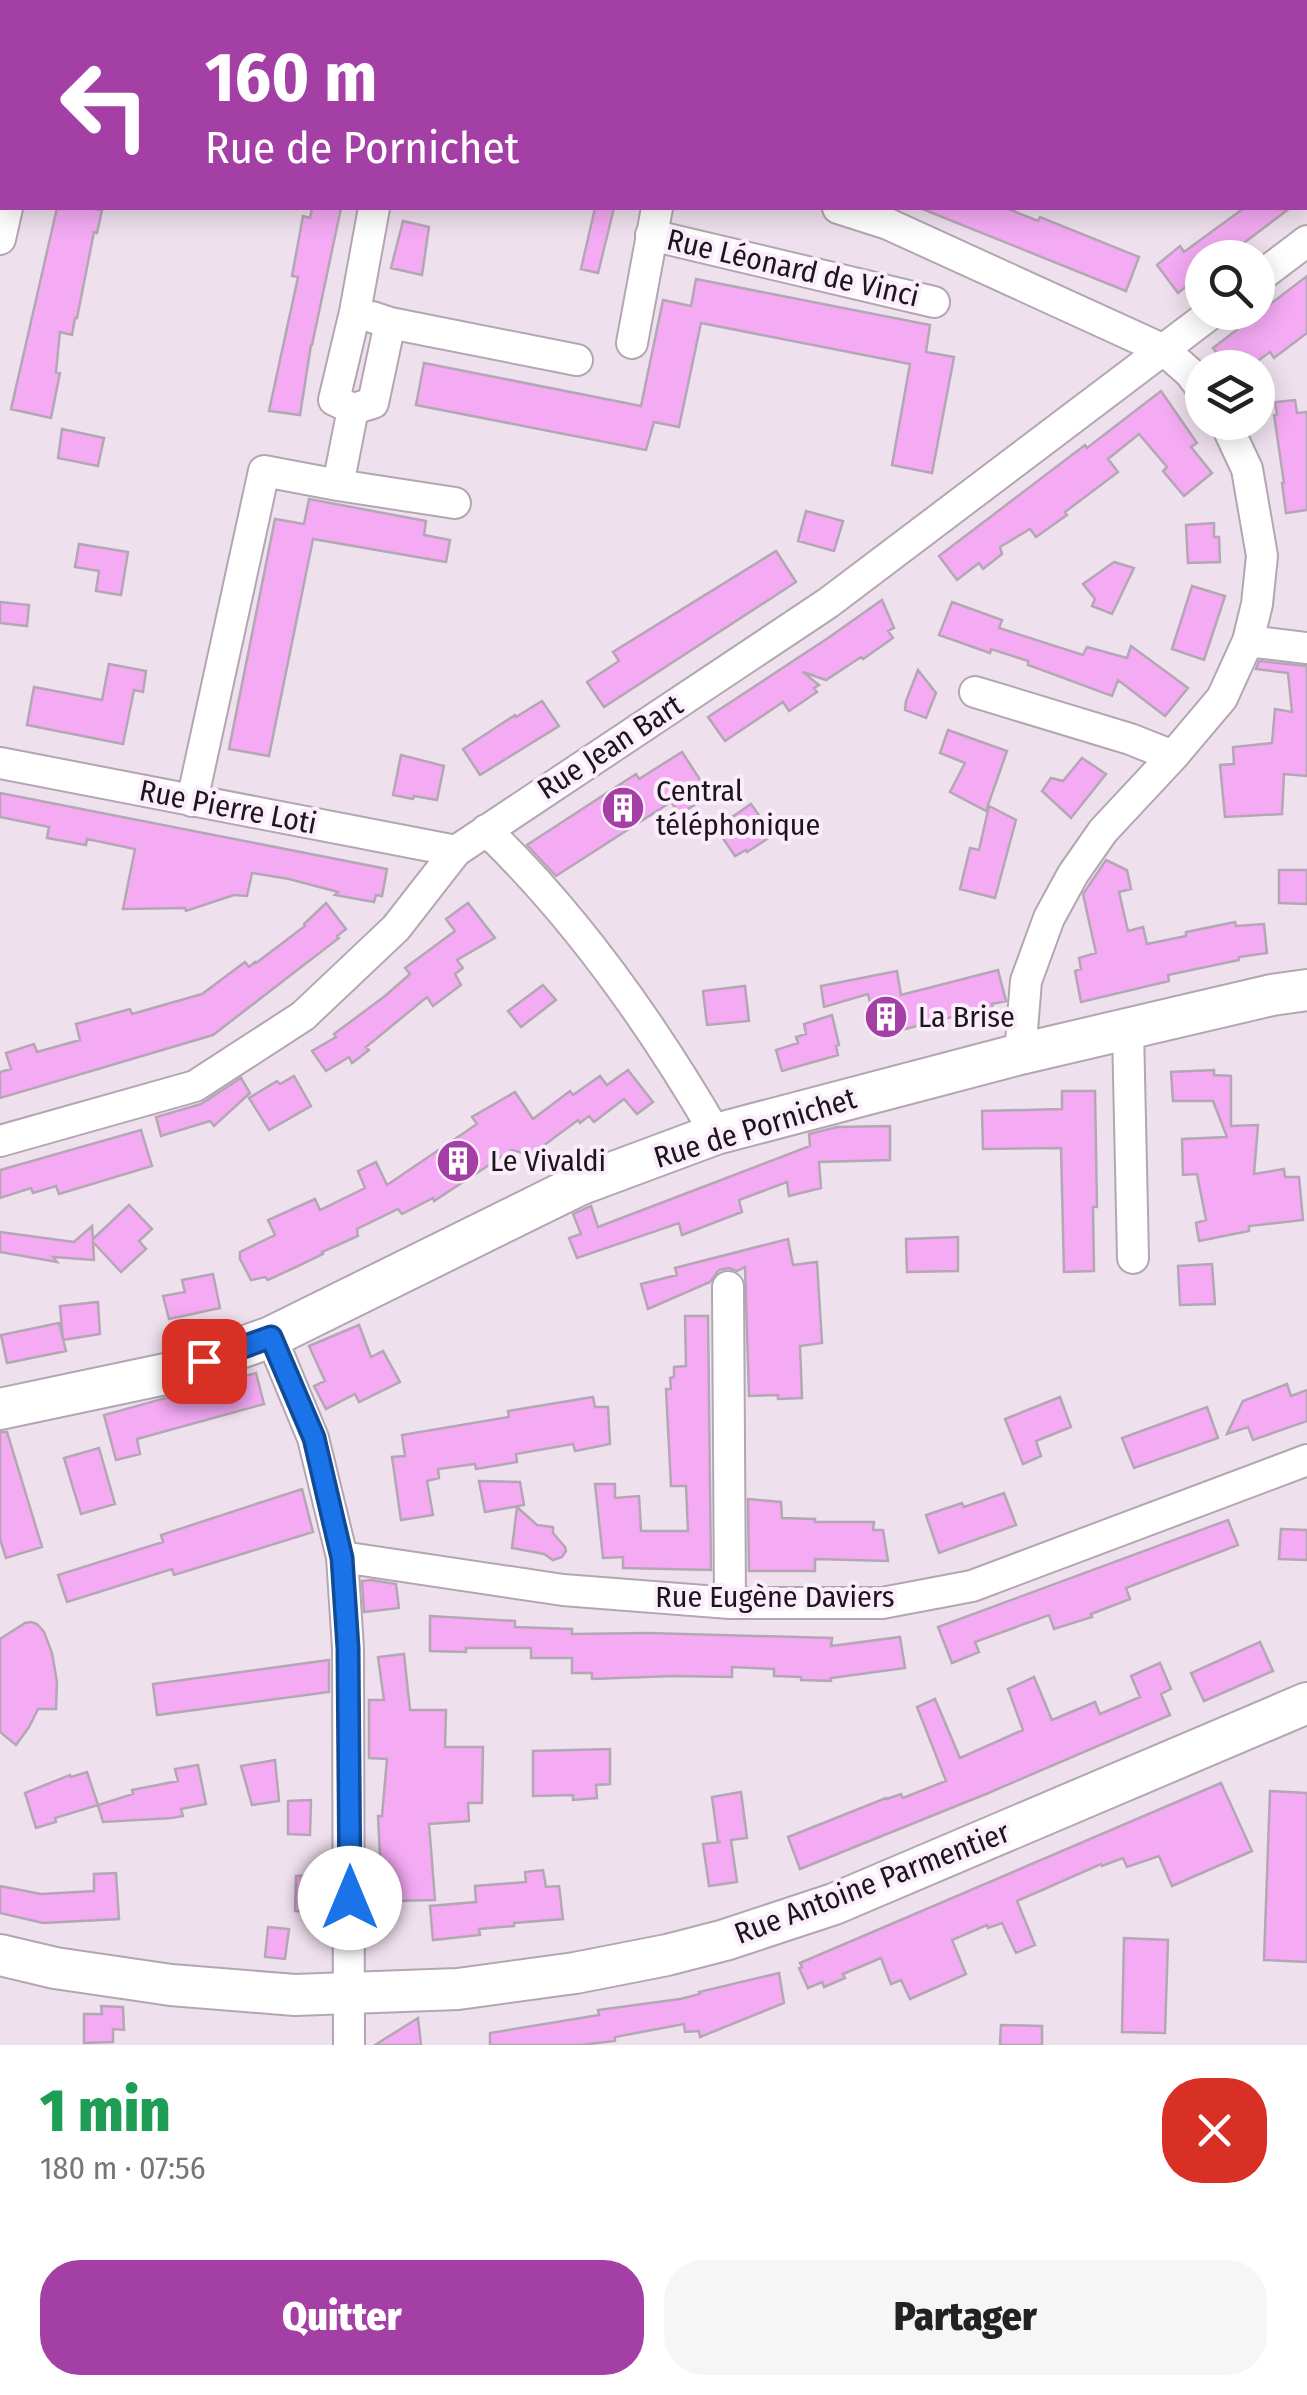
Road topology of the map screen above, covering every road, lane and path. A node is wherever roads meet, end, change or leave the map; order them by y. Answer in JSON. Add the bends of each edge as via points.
{"nodes":[{"id":1,"x":7,"y":210,"type":"edge"},
{"id":2,"x":374,"y":210,"type":"edge"},
{"id":3,"x":844,"y":210,"type":"edge"},
{"id":4,"x":654,"y":221,"type":"edge"},
{"id":5,"x":0,"y":239,"type":"edge"},
{"id":6,"x":1307,"y":240,"type":"edge"},
{"id":7,"x":1275,"y":265,"type":"edge"},
{"id":8,"x":934,"y":302,"type":"dead end"},
{"id":9,"x":355,"y":312,"type":"junction"},
{"id":10,"x":390,"y":323,"type":"junction"},
{"id":11,"x":1190,"y":330,"type":"edge"},
{"id":12,"x":632,"y":343,"type":"dead end"},
{"id":13,"x":1164,"y":350,"type":"junction"},
{"id":14,"x":577,"y":360,"type":"dead end"},
{"id":15,"x":1185,"y":369,"type":"edge"},
{"id":16,"x":353,"y":409,"type":"junction"},
{"id":17,"x":1235,"y":440,"type":"edge"},
{"id":18,"x":338,"y":486,"type":"junction"},
{"id":19,"x":455,"y":503,"type":"dead end"},
{"id":20,"x":1248,"y":641,"type":"junction"},
{"id":21,"x":1307,"y":648,"type":"edge"},
{"id":22,"x":975,"y":692,"type":"dead end"},
{"id":23,"x":1174,"y":756,"type":"junction"},
{"id":24,"x":0,"y":763,"type":"edge"},
{"id":25,"x":192,"y":801,"type":"junction"},
{"id":26,"x":486,"y":830,"type":"junction"},
{"id":27,"x":456,"y":851,"type":"junction"},
{"id":28,"x":1307,"y":990,"type":"edge"},
{"id":29,"x":1128,"y":1030,"type":"junction"},
{"id":30,"x":1020,"y":1054,"type":"junction"},
{"id":31,"x":716,"y":1134,"type":"junction"},
{"id":32,"x":0,"y":1141,"type":"edge"},
{"id":33,"x":1134,"y":1258,"type":"dead end"},
{"id":34,"x":728,"y":1287,"type":"dead end"},
{"id":35,"x":271,"y":1337,"type":"junction"},
{"id":36,"x":0,"y":1409,"type":"edge"},
{"id":37,"x":1307,"y":1460,"type":"edge"},
{"id":38,"x":342,"y":1558,"type":"junction"},
{"id":39,"x":730,"y":1602,"type":"junction"},
{"id":40,"x":1307,"y":1703,"type":"edge"},
{"id":41,"x":0,"y":1955,"type":"edge"},
{"id":42,"x":350,"y":1994,"type":"junction"},
{"id":43,"x":349,"y":2045,"type":"edge"}],
"edges":[{"from":1,"to":5,"type":"street"},
{"from":2,"to":9,"type":"street"},
{"from":3,"to":13,"type":"street","name":"Rue Léonard de Vinci"},
{"from":4,"to":8,"type":"street","name":"Rue Léonard de Vinci"},
{"from":4,"to":12,"type":"street","name":"Rue Léonard de Vinci"},
{"from":6,"to":7,"type":"street"},
{"from":9,"to":10,"type":"street"},
{"from":9,"to":16,"type":"street","via":[[334,400]]},
{"from":10,"to":14,"type":"street"},
{"from":10,"to":16,"type":"street","via":[[373,403]]},
{"from":11,"to":13,"type":"street","name":"Rue Jean Bart"},
{"from":13,"to":15,"type":"street"},
{"from":13,"to":26,"type":"street","name":"Rue Jean Bart","via":[[828,604]]},
{"from":16,"to":18,"type":"street"},
{"from":17,"to":20,"type":"street","via":[[1248,468],[1262,556]]},
{"from":18,"to":19,"type":"street"},
{"from":18,"to":25,"type":"street","via":[[264,470]]},
{"from":20,"to":21,"type":"street"},
{"from":20,"to":23,"type":"street","via":[[1222,698]]},
{"from":22,"to":23,"type":"street"},
{"from":23,"to":30,"type":"street","via":[[1103,831],[1049,918],[1026,982]]},
{"from":24,"to":25,"type":"street","name":"Rue Pierre Loti"},
{"from":25,"to":27,"type":"street","name":"Rue Pierre Loti"},
{"from":26,"to":27,"type":"street","name":"Rue Jean Bart"},
{"from":26,"to":31,"type":"street","via":[[568,918],[641,1014]]},
{"from":27,"to":32,"type":"street","name":"Rue Jean Bart","via":[[396,928],[303,1016],[195,1086]]},
{"from":28,"to":29,"type":"main road","name":"Rue de Pornichet"},
{"from":29,"to":30,"type":"main road","name":"Rue de Pornichet"},
{"from":29,"to":33,"type":"street"},
{"from":30,"to":31,"type":"main road","name":"Rue de Pornichet"},
{"from":31,"to":35,"type":"main road","name":"Rue de Pornichet","via":[[579,1185]]},
{"from":34,"to":39,"type":"street"},
{"from":35,"to":36,"type":"main road","name":"Rue de Pornichet","via":[[170,1373]]},
{"from":35,"to":38,"type":"street","via":[[314,1438]]},
{"from":37,"to":39,"type":"street","name":"Rue Eugène Daviers","via":[[972,1586],[882,1602]]},
{"from":38,"to":39,"type":"street","name":"Rue Eugène Daviers","via":[[564,1590]]},
{"from":38,"to":42,"type":"street"},
{"from":40,"to":42,"type":"main road","name":"Rue Antoine Parmentier","via":[[782,1923],[667,1955],[542,1979]]},
{"from":41,"to":42,"type":"main road","name":"Rue Antoine Parmentier","via":[[171,1985]]},
{"from":42,"to":43,"type":"street"}]}
